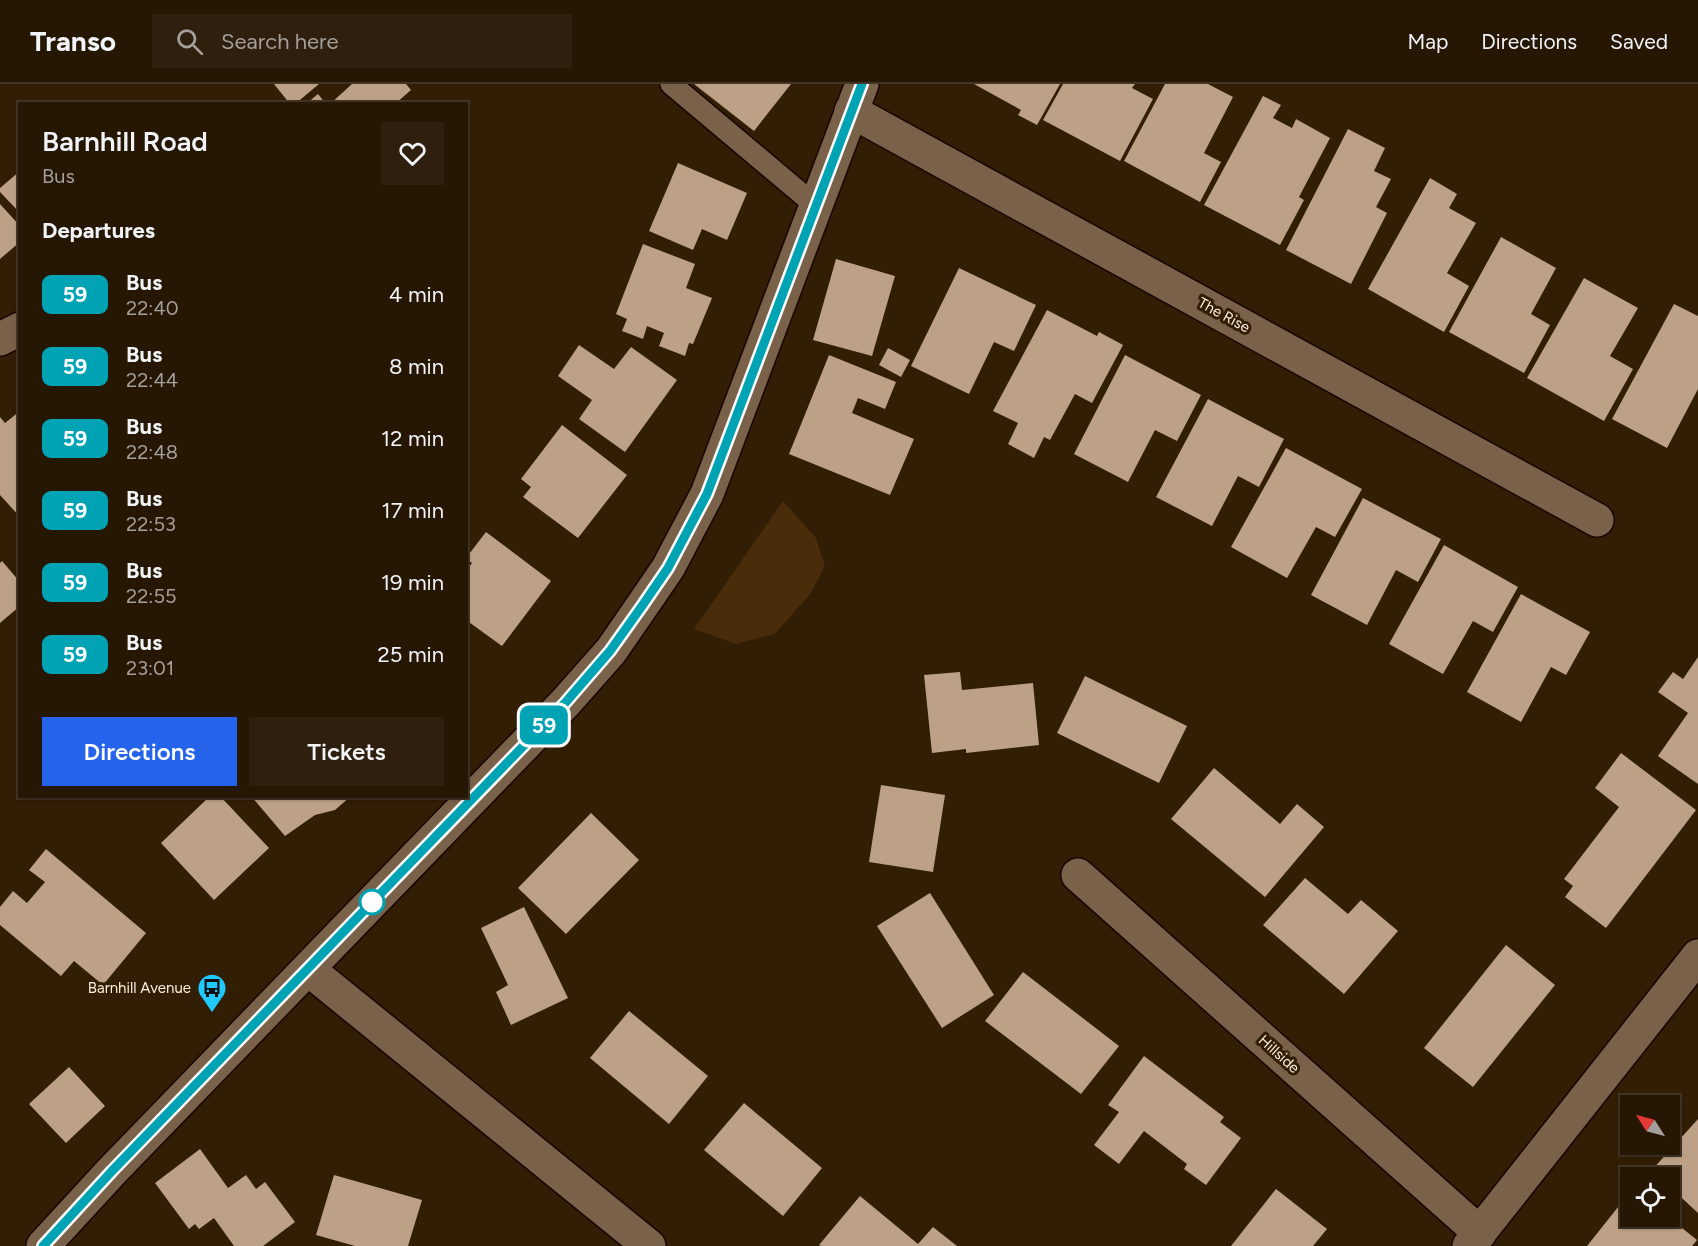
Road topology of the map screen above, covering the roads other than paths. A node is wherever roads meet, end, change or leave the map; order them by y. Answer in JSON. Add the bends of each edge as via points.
{"nodes":[{"id":1,"x":671,"y":84,"type":"edge"},
{"id":2,"x":856,"y":97,"type":"edge"},
{"id":3,"x":816,"y":206,"type":"junction"},
{"id":4,"x":18,"y":329,"type":"edge"},
{"id":5,"x":0,"y":339,"type":"edge"},
{"id":6,"x":1597,"y":520,"type":"dead end"},
{"id":7,"x":1078,"y":875,"type":"dead end"},
{"id":8,"x":1698,"y":956,"type":"edge"},
{"id":9,"x":308,"y":969,"type":"junction"},
{"id":10,"x":1474,"y":1239,"type":"edge"},
{"id":11,"x":43,"y":1246,"type":"edge"},
{"id":12,"x":649,"y":1246,"type":"edge"}],
"edges":[{"from":1,"to":3,"type":"lane"},
{"from":2,"to":3,"type":"street"},
{"from":2,"to":6,"type":"street","name":"The Rise"},
{"from":3,"to":9,"type":"street","via":[[707,494],[668,568],[610,651],[565,703]]},
{"from":4,"to":5,"type":"street"},
{"from":7,"to":10,"type":"street","name":"Hillside"},
{"from":8,"to":10,"type":"street","name":"Hillside"},
{"from":9,"to":11,"type":"street"},
{"from":9,"to":12,"type":"street"}]}
